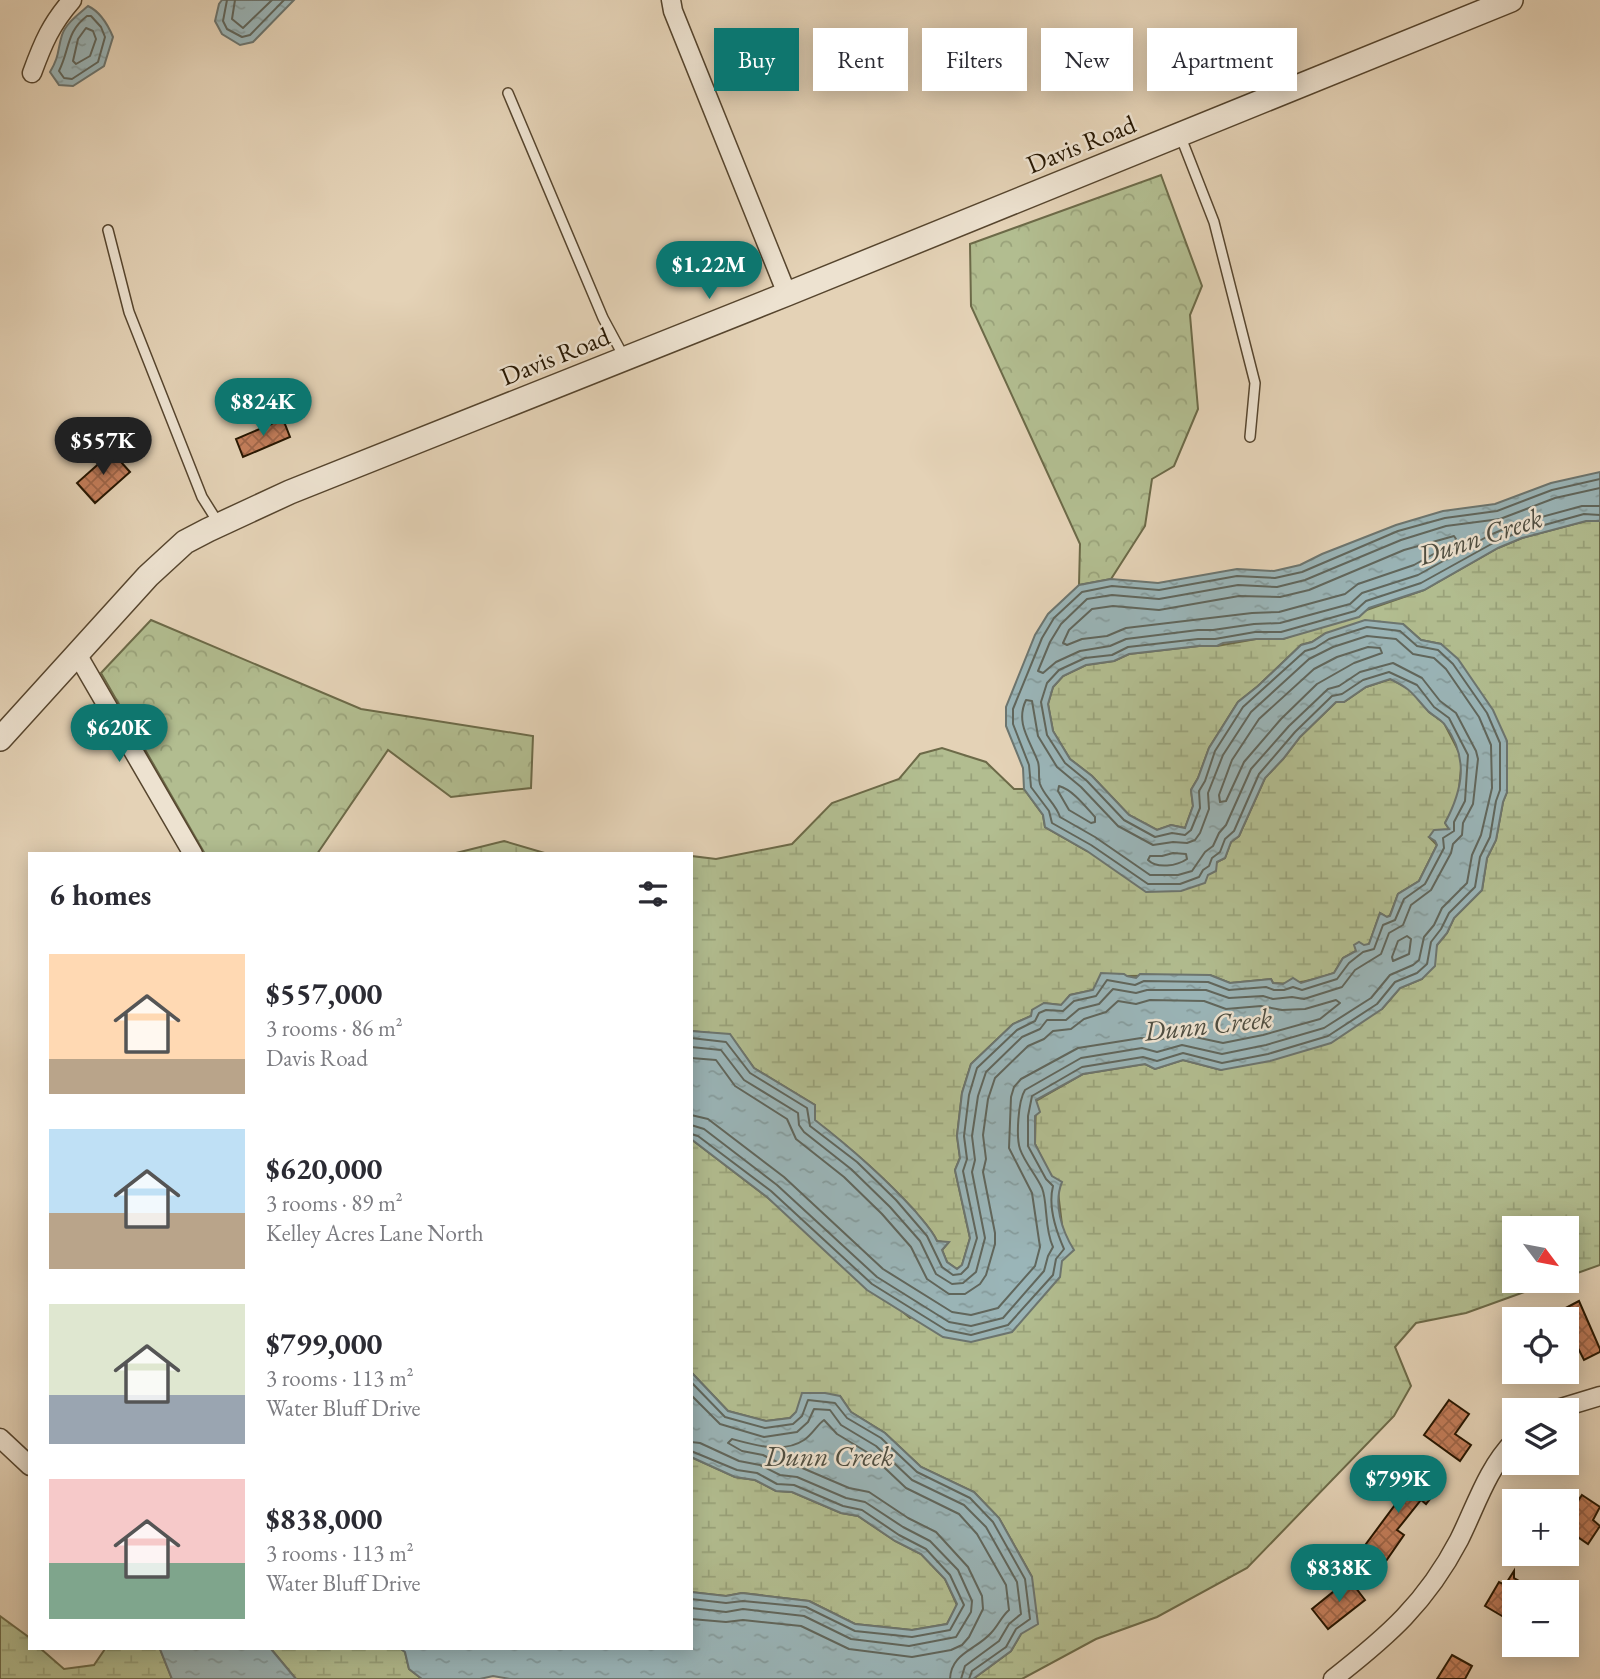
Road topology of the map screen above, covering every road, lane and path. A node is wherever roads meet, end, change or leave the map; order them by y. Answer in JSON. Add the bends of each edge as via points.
{"nodes":[{"id":1,"x":72,"y":0,"type":"edge"},
{"id":2,"x":671,"y":0,"type":"edge"},
{"id":3,"x":1511,"y":0,"type":"edge"},
{"id":4,"x":33,"y":73,"type":"dead end"},
{"id":5,"x":508,"y":93,"type":"dead end"},
{"id":6,"x":1179,"y":133,"type":"junction"},
{"id":7,"x":108,"y":230,"type":"dead end"},
{"id":8,"x":787,"y":294,"type":"junction"},
{"id":9,"x":624,"y":359,"type":"junction"},
{"id":10,"x":1250,"y":437,"type":"dead end"},
{"id":11,"x":219,"y":524,"type":"junction"},
{"id":12,"x":77,"y":654,"type":"junction"},
{"id":13,"x":0,"y":739,"type":"edge"},
{"id":14,"x":192,"y":852,"type":"edge"},
{"id":15,"x":1600,"y":1396,"type":"edge"},
{"id":16,"x":1579,"y":1402,"type":"edge"},
{"id":17,"x":0,"y":1438,"type":"edge"},
{"id":18,"x":1502,"y":1453,"type":"edge"},
{"id":19,"x":28,"y":1464,"type":"edge"},
{"id":20,"x":1333,"y":1679,"type":"edge"}],
"edges":[{"from":1,"to":4,"type":"street","via":[[45,38]]},
{"from":2,"to":8,"type":"street"},
{"from":3,"to":6,"type":"street","name":"Davis Road"},
{"from":5,"to":9,"type":"lane"},
{"from":6,"to":8,"type":"street","name":"Davis Road"},
{"from":6,"to":10,"type":"lane","via":[[1214,222],[1255,383]]},
{"from":7,"to":11,"type":"lane","via":[[129,312],[202,497]]},
{"from":8,"to":9,"type":"street","name":"Davis Road"},
{"from":9,"to":11,"type":"street","name":"Davis Road"},
{"from":11,"to":12,"type":"street","name":"Davis Road","via":[[185,542],[166,559]]},
{"from":12,"to":13,"type":"street","name":"Davis Road"},
{"from":12,"to":14,"type":"street"},
{"from":15,"to":16,"type":"street"},
{"from":17,"to":19,"type":"street"},
{"from":18,"to":20,"type":"street","via":[[1427,1591],[1383,1640]]}]}
